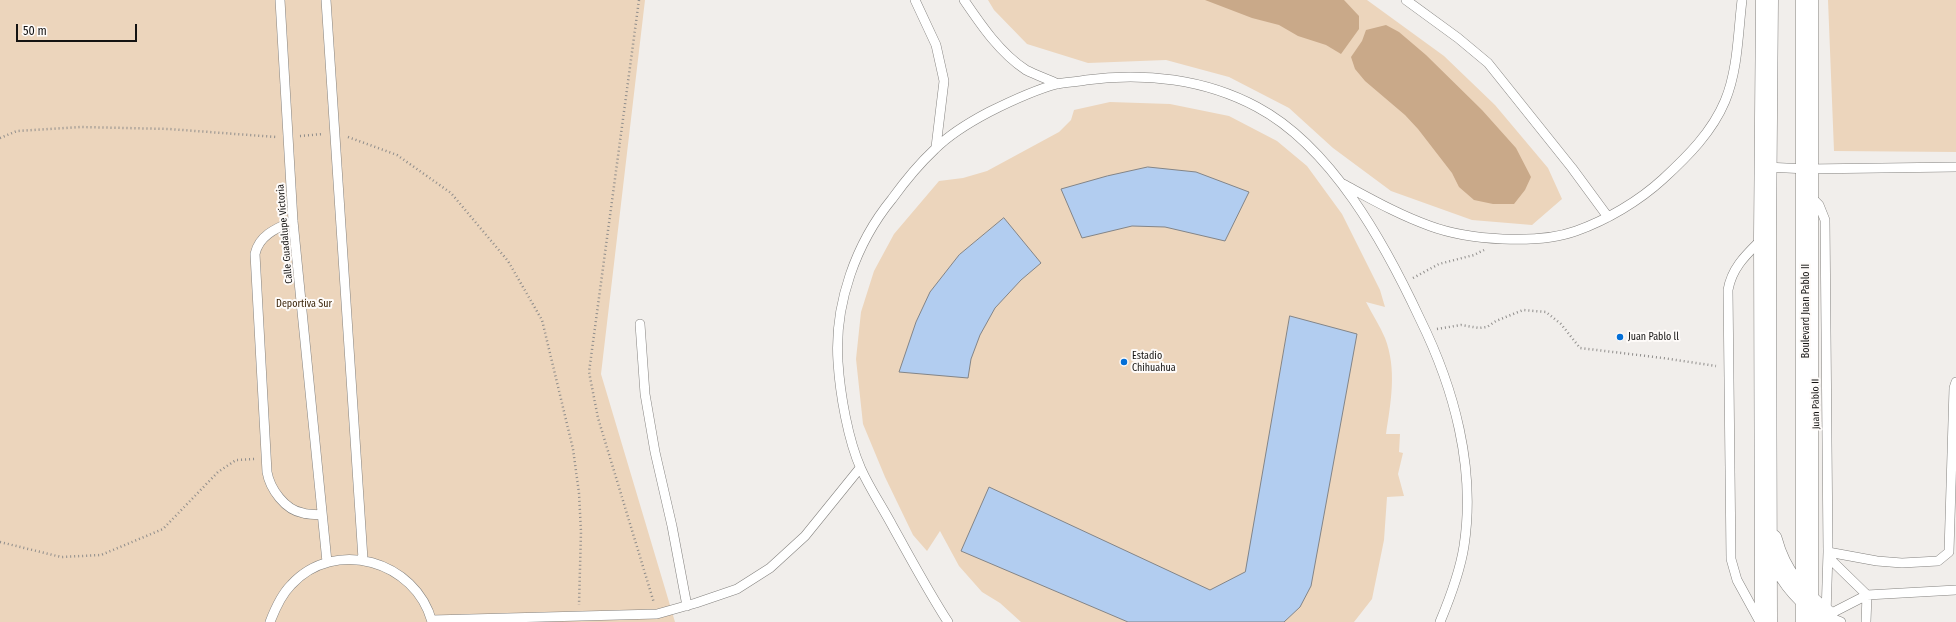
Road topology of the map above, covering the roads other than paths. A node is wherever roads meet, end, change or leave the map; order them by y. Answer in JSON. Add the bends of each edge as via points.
{"nodes":[{"id":1,"x":280,"y":0,"type":"edge"},
{"id":2,"x":326,"y":0,"type":"edge"},
{"id":3,"x":915,"y":0,"type":"edge"},
{"id":4,"x":964,"y":0,"type":"edge"},
{"id":5,"x":1406,"y":0,"type":"edge"},
{"id":6,"x":1742,"y":0,"type":"edge"},
{"id":7,"x":1767,"y":0,"type":"edge"},
{"id":8,"x":1807,"y":0,"type":"edge"},
{"id":9,"x":1058,"y":84,"type":"junction"},
{"id":10,"x":936,"y":147,"type":"junction"},
{"id":11,"x":1766,"y":167,"type":"junction"},
{"id":12,"x":1956,"y":167,"type":"edge"},
{"id":13,"x":1807,"y":169,"type":"junction"},
{"id":14,"x":1340,"y":182,"type":"junction"},
{"id":15,"x":1608,"y":217,"type":"junction"},
{"id":16,"x":293,"y":221,"type":"junction"},
{"id":17,"x":1765,"y":237,"type":"junction"},
{"id":18,"x":640,"y":324,"type":"dead end"},
{"id":19,"x":1956,"y":382,"type":"edge"},
{"id":20,"x":1817,"y":422,"type":"junction"},
{"id":21,"x":860,"y":468,"type":"junction"},
{"id":22,"x":322,"y":515,"type":"junction"},
{"id":23,"x":1766,"y":522,"type":"junction"},
{"id":24,"x":1828,"y":555,"type":"junction"},
{"id":25,"x":364,"y":559,"type":"junction"},
{"id":26,"x":328,"y":562,"type":"junction"},
{"id":27,"x":1956,"y":590,"type":"edge"},
{"id":28,"x":1867,"y":595,"type":"junction"},
{"id":29,"x":1806,"y":600,"type":"junction"},
{"id":30,"x":687,"y":606,"type":"junction"},
{"id":31,"x":432,"y":621,"type":"edge"},
{"id":32,"x":1824,"y":621,"type":"edge"},
{"id":33,"x":270,"y":622,"type":"edge"},
{"id":34,"x":948,"y":622,"type":"edge"},
{"id":35,"x":1440,"y":622,"type":"edge"},
{"id":36,"x":1760,"y":622,"type":"edge"},
{"id":37,"x":1766,"y":622,"type":"edge"},
{"id":38,"x":1866,"y":622,"type":"edge"}],
"edges":[{"from":1,"to":16,"type":"lane","name":"Calle Guadalupe Victoria"},
{"from":2,"to":25,"type":"lane"},
{"from":3,"to":10,"type":"lane","via":[[936,45],[944,82]]},
{"from":4,"to":9,"type":"lane","via":[[1002,50],[1026,69]]},
{"from":5,"to":15,"type":"lane","via":[[1488,63]]},
{"from":6,"to":15,"type":"lane","via":[[1733,73],[1725,101],[1704,137],[1689,155],[1651,190]]},
{"from":7,"to":11,"type":"main road"},
{"from":8,"to":13,"type":"main road","name":"Boulevard Juan Pablo II"},
{"from":9,"to":10,"type":"lane","via":[[1001,106],[971,122]]},
{"from":9,"to":14,"type":"lane","via":[[1108,77],[1146,77],[1184,81],[1218,90],[1258,107],[1289,128],[1315,152]]},
{"from":10,"to":21,"type":"lane","via":[[880,213],[861,247],[848,280],[840,315],[837,358],[842,404]]},
{"from":11,"to":13,"type":"lane"},
{"from":11,"to":17,"type":"main road"},
{"from":12,"to":13,"type":"lane"},
{"from":13,"to":20,"type":"main road","name":"Boulevard Juan Pablo II"},
{"from":14,"to":15,"type":"lane","via":[[1390,209],[1430,226],[1467,236],[1503,239],[1540,238],[1574,232]]},
{"from":14,"to":35,"type":"lane","via":[[1375,235],[1435,348],[1452,398],[1463,445],[1468,494],[1464,546],[1452,593]]},
{"from":16,"to":22,"type":"lane","name":"Calle Guadalupe Victoria"},
{"from":16,"to":22,"type":"lane","via":[[263,238],[257,245],[255,254],[269,482],[289,506],[302,513]]},
{"from":17,"to":23,"type":"main road"},
{"from":17,"to":36,"type":"lane","via":[[1739,262],[1729,281],[1728,290],[1731,560],[1737,580]]},
{"from":18,"to":30,"type":"lane","via":[[646,401]]},
{"from":19,"to":24,"type":"lane","via":[[1950,552],[1938,561],[1902,562]]},
{"from":20,"to":24,"type":"lane","name":"Juan Pablo II"},
{"from":20,"to":29,"type":"main road","name":"Boulevard Juan Pablo II"},
{"from":21,"to":30,"type":"lane","via":[[805,536],[770,568],[738,589]]},
{"from":21,"to":34,"type":"lane"},
{"from":22,"to":26,"type":"lane","name":"Calle Guadalupe Victoria"},
{"from":23,"to":29,"type":"main road","via":[[1776,557],[1784,572]]},
{"from":23,"to":37,"type":"main road"},
{"from":24,"to":28,"type":"lane"},
{"from":24,"to":32,"type":"lane","name":"Juan Pablo II"},
{"from":25,"to":26,"type":"lane"},
{"from":25,"to":31,"type":"lane","via":[[387,566],[407,580],[422,598]]},
{"from":26,"to":33,"type":"lane","via":[[308,571],[291,584],[278,602]]},
{"from":27,"to":28,"type":"lane"},
{"from":28,"to":32,"type":"lane"},
{"from":28,"to":38,"type":"lane"},
{"from":29,"to":32,"type":"main road","name":"Boulevard Juan Pablo II"},
{"from":30,"to":31,"type":"lane","via":[[657,614]]}]}
